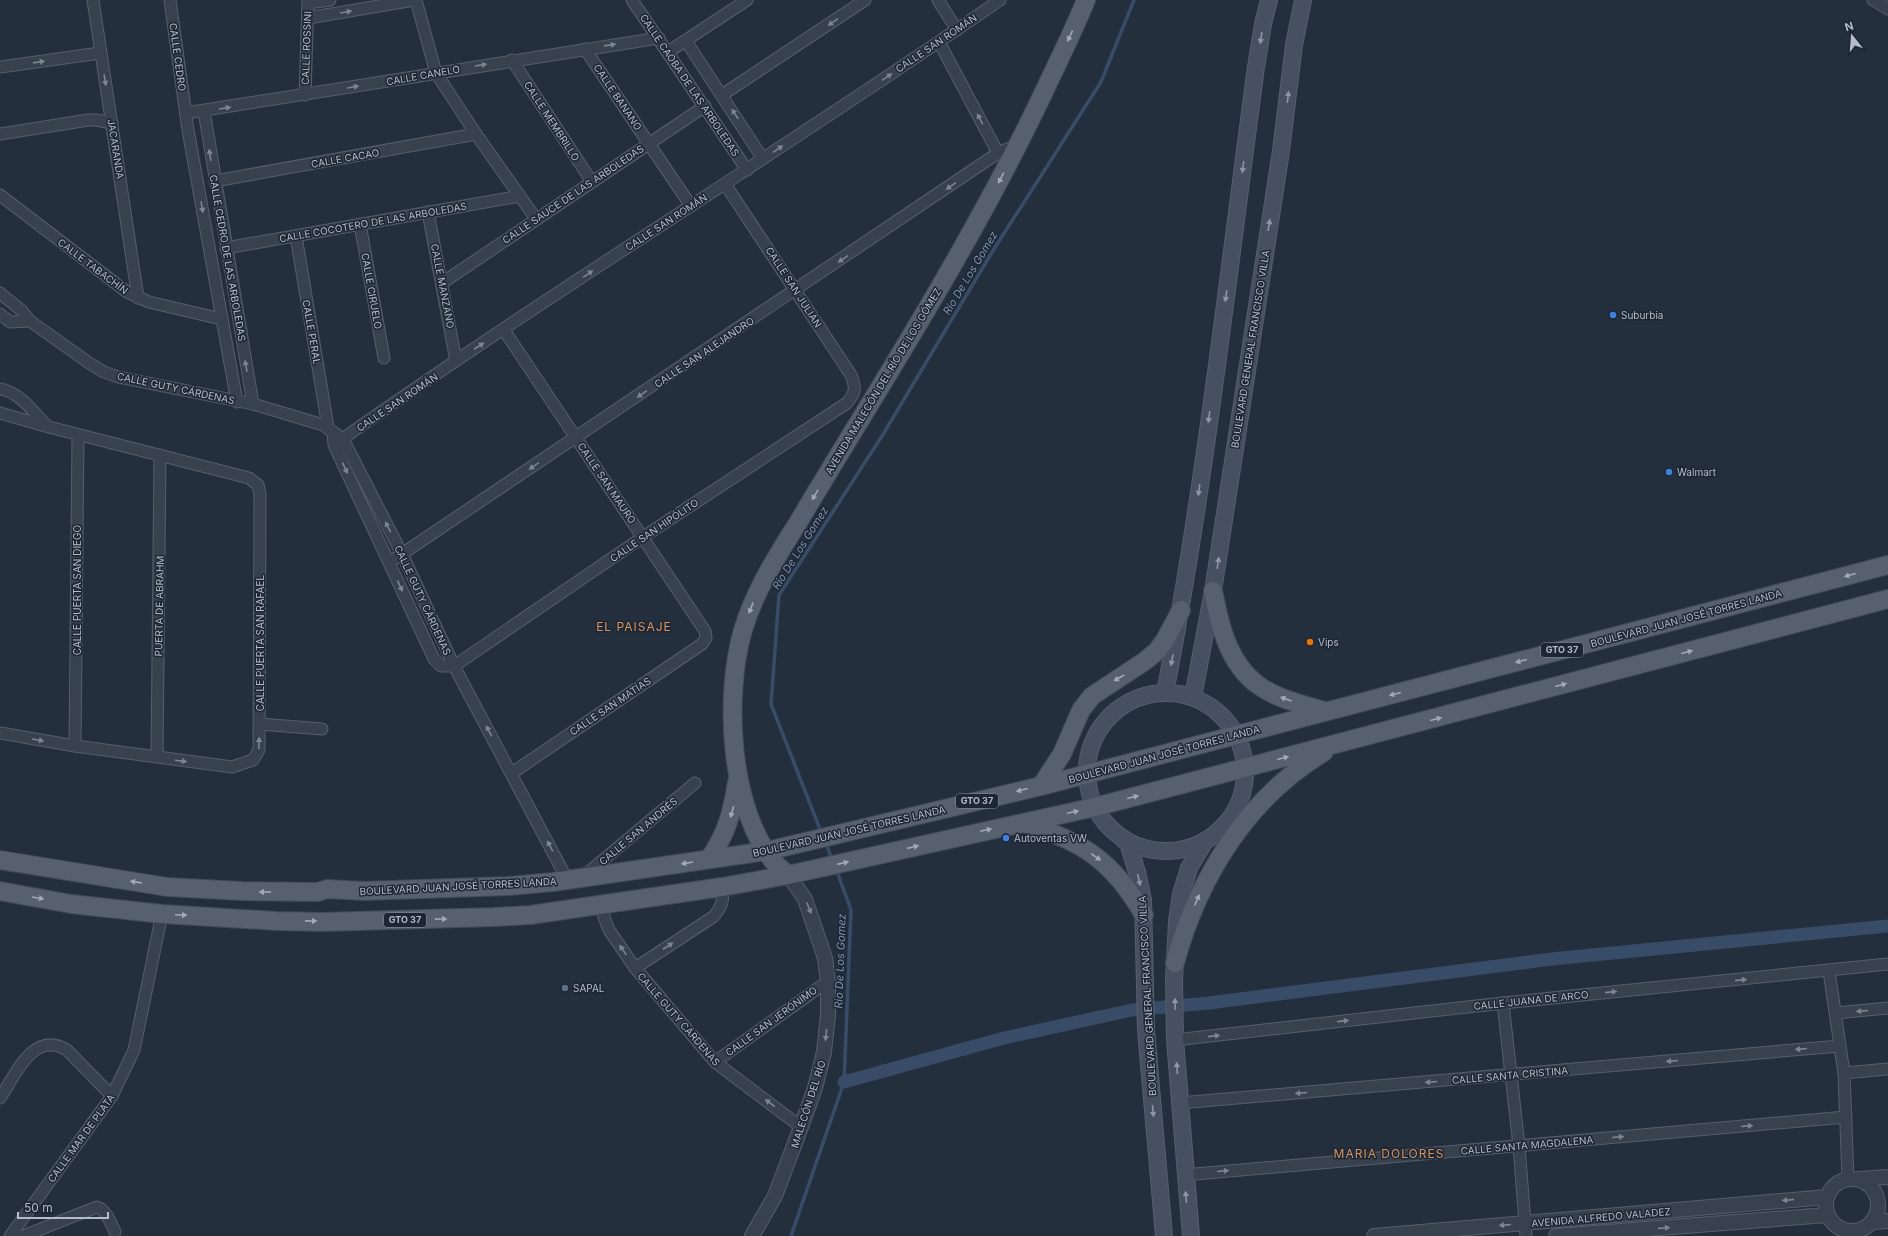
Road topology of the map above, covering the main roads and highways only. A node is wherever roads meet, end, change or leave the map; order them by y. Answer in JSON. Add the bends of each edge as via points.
{"nodes":[{"id":1,"x":1086,"y":0,"type":"edge"},
{"id":2,"x":1269,"y":0,"type":"edge"},
{"id":3,"x":1303,"y":0,"type":"edge"},
{"id":4,"x":1079,"y":8,"type":"edge"},
{"id":5,"x":1888,"y":565,"type":"edge"},
{"id":6,"x":1214,"y":592,"type":"junction"},
{"id":7,"x":1888,"y":599,"type":"edge"},
{"id":8,"x":1181,"y":610,"type":"junction"},
{"id":9,"x":1165,"y":693,"type":"junction"},
{"id":10,"x":1193,"y":697,"type":"junction"},
{"id":11,"x":1324,"y":711,"type":"junction"},
{"id":12,"x":1236,"y":735,"type":"junction"},
{"id":13,"x":1338,"y":743,"type":"junction"},
{"id":14,"x":1245,"y":768,"type":"junction"},
{"id":15,"x":738,"y":773,"type":"junction"},
{"id":16,"x":1087,"y":774,"type":"junction"},
{"id":17,"x":1041,"y":786,"type":"junction"},
{"id":18,"x":1095,"y":807,"type":"junction"},
{"id":19,"x":1023,"y":823,"type":"junction"},
{"id":20,"x":1118,"y":834,"type":"junction"},
{"id":21,"x":1204,"y":840,"type":"junction"},
{"id":22,"x":767,"y":851,"type":"junction"},
{"id":23,"x":0,"y":860,"type":"edge"},
{"id":24,"x":709,"y":860,"type":"junction"},
{"id":25,"x":788,"y":876,"type":"junction"},
{"id":26,"x":0,"y":891,"type":"edge"},
{"id":27,"x":1144,"y":915,"type":"junction"},
{"id":28,"x":1175,"y":972,"type":"junction"},
{"id":29,"x":1164,"y":1236,"type":"edge"},
{"id":30,"x":1191,"y":1236,"type":"edge"}],
"edges":[{"from":1,"to":4,"type":"main road","name":"AVENIDA MALECÓN DEL RÍO DE LOS GÓMEZ"},
{"from":2,"to":8,"type":"main road","one_way":true,"via":[[1256,67]]},
{"from":6,"to":3,"type":"main road","name":"BOULEVARD GENERAL FRANCISCO VILLA","one_way":true,"via":[[1294,45]]},
{"from":4,"to":15,"type":"main road","name":"AVENIDA MALECÓN DEL RÍO DE LOS GÓMEZ","one_way":true,"via":[[1020,144],[984,210],[910,340],[763,579],[743,630],[734,674],[732,719]]},
{"from":5,"to":11,"type":"main road","name":"BOULEVARD JUAN JOSÉ TORRES LANDA","number":"GTO 37","one_way":true},
{"from":6,"to":10,"type":"main road","name":"BOULEVARD GENERAL FRANCISCO VILLA"},
{"from":11,"to":6,"type":"main road","one_way":true,"via":[[1273,693],[1258,686],[1246,675],[1237,664],[1226,641],[1219,622]]},
{"from":13,"to":7,"type":"main road","number":"GTO 37","one_way":true},
{"from":8,"to":9,"type":"main road","one_way":true},
{"from":8,"to":17,"type":"main road","one_way":true,"via":[[1157,651],[1145,662],[1092,696],[1081,710],[1062,754]]},
{"from":9,"to":10,"type":"main road"},
{"from":9,"to":16,"type":"main road","via":[[1137,698],[1112,713],[1095,736],[1088,755]]},
{"from":10,"to":12,"type":"main road","via":[[1218,712]]},
{"from":11,"to":12,"type":"main road","name":"BOULEVARD JUAN JOSÉ TORRES LANDA","number":"GTO 37"},
{"from":12,"to":14,"type":"main road"},
{"from":12,"to":16,"type":"main road","name":"BOULEVARD JUAN JOSÉ TORRES LANDA","number":"GTO 37"},
{"from":14,"to":13,"type":"main road","number":"GTO 37","one_way":true},
{"from":28,"to":13,"type":"main road","one_way":true,"via":[[1196,901],[1232,838],[1281,784]]},
{"from":18,"to":14,"type":"main road","number":"GTO 37","one_way":true},
{"from":14,"to":21,"type":"main road","via":[[1243,790],[1235,810],[1222,827]]},
{"from":15,"to":22,"type":"main road","via":[[750,815]]},
{"from":15,"to":24,"type":"main road","one_way":true,"via":[[735,802],[730,819],[724,836]]},
{"from":16,"to":17,"type":"main road","name":"BOULEVARD JUAN JOSÉ TORRES LANDA","number":"GTO 37"},
{"from":16,"to":18,"type":"main road","via":[[1088,788]]},
{"from":17,"to":22,"type":"main road","name":"BOULEVARD JUAN JOSÉ TORRES LANDA","number":"GTO 37","one_way":true},
{"from":19,"to":18,"type":"main road","number":"GTO 37","one_way":true},
{"from":18,"to":20,"type":"main road","via":[[1105,822]]},
{"from":25,"to":19,"type":"main road","number":"GTO 37","one_way":true},
{"from":19,"to":27,"type":"main road","one_way":true,"via":[[1061,836],[1100,860],[1120,878]]},
{"from":20,"to":21,"type":"main road","via":[[1141,846],[1166,850],[1192,846]]},
{"from":20,"to":27,"type":"main road","name":"BOULEVARD GENERAL FRANCISCO VILLA","one_way":true,"via":[[1128,843],[1141,886]]},
{"from":21,"to":28,"type":"main road","via":[[1192,861],[1181,894]]},
{"from":22,"to":24,"type":"main road","name":"BOULEVARD JUAN JOSÉ TORRES LANDA","number":"GTO 37"},
{"from":22,"to":25,"type":"main road"},
{"from":24,"to":23,"type":"main road","name":"BOULEVARD JUAN JOSÉ TORRES LANDA","number":"GTO 37","one_way":true,"via":[[574,880],[509,886],[364,891],[327,889],[318,892],[167,887]]},
{"from":26,"to":25,"type":"main road","number":"GTO 37","one_way":true,"via":[[71,904],[162,914],[322,922],[507,917]]},
{"from":27,"to":29,"type":"main road","name":"BOULEVARD GENERAL FRANCISCO VILLA","one_way":true,"via":[[1146,1030]]},
{"from":30,"to":28,"type":"main road","one_way":true,"via":[[1179,1103]]}]}
